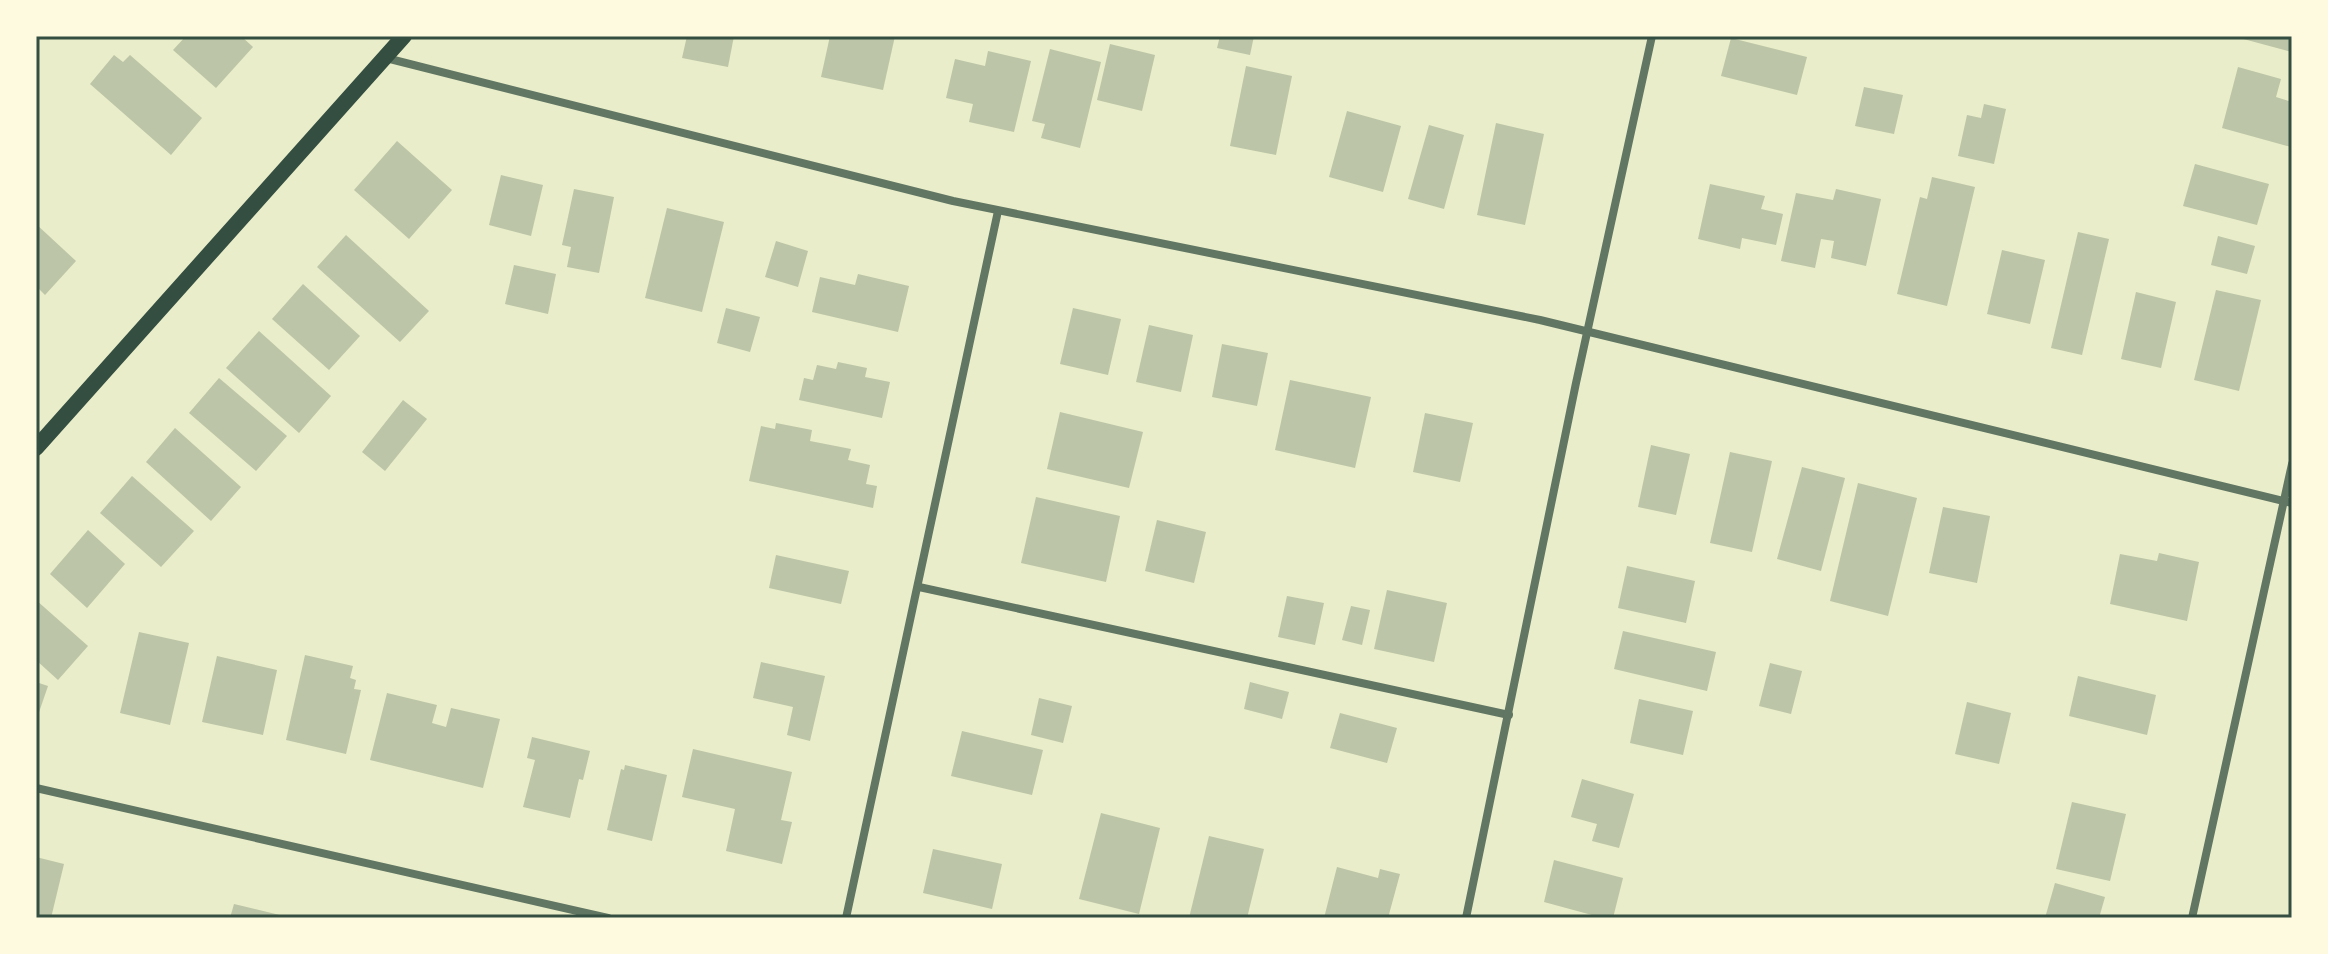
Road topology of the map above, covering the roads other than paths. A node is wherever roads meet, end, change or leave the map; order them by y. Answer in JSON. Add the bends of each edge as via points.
{"nodes":[{"id":1,"x":404,"y":36,"type":"edge"},
{"id":2,"x":1652,"y":36,"type":"edge"},
{"id":3,"x":386,"y":58,"type":"junction"},
{"id":4,"x":998,"y":211,"type":"junction"},
{"id":5,"x":1589,"y":332,"type":"junction"},
{"id":6,"x":36,"y":448,"type":"edge"},
{"id":7,"x":2292,"y":464,"type":"edge"},
{"id":8,"x":2288,"y":502,"type":"edge"},
{"id":9,"x":919,"y":587,"type":"junction"},
{"id":10,"x":1509,"y":715,"type":"junction"},
{"id":11,"x":36,"y":788,"type":"edge"},
{"id":12,"x":608,"y":918,"type":"edge"},
{"id":13,"x":846,"y":918,"type":"edge"},
{"id":14,"x":1466,"y":918,"type":"edge"},
{"id":15,"x":2192,"y":918,"type":"edge"}],
"edges":[{"from":1,"to":3,"type":"main road"},
{"from":2,"to":5,"type":"street"},
{"from":3,"to":4,"type":"street"},
{"from":3,"to":6,"type":"main road"},
{"from":4,"to":5,"type":"street"},
{"from":4,"to":9,"type":"street"},
{"from":5,"to":8,"type":"street"},
{"from":5,"to":10,"type":"street"},
{"from":7,"to":8,"type":"street"},
{"from":8,"to":15,"type":"street"},
{"from":9,"to":10,"type":"street"},
{"from":9,"to":13,"type":"street"},
{"from":10,"to":14,"type":"street"},
{"from":11,"to":12,"type":"street"}]}
